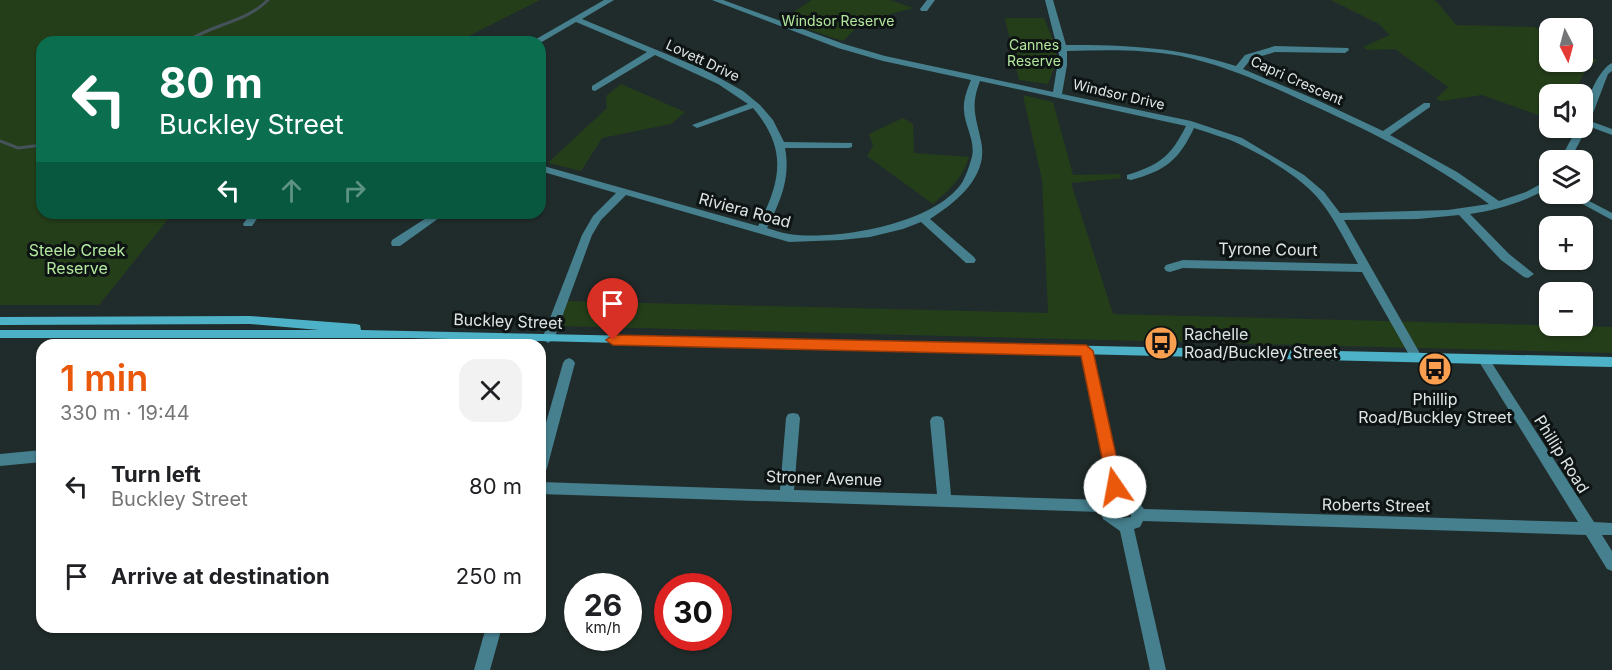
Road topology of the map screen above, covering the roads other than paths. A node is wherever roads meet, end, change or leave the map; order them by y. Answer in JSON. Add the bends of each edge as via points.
{"nodes":[{"id":1,"x":610,"y":0,"type":"edge"},
{"id":2,"x":716,"y":0,"type":"edge"},
{"id":3,"x":931,"y":0,"type":"edge"},
{"id":4,"x":1049,"y":1,"type":"edge"},
{"id":5,"x":924,"y":9,"type":"dead end"},
{"id":6,"x":575,"y":20,"type":"junction"},
{"id":7,"x":546,"y":36,"type":"edge"},
{"id":8,"x":1064,"y":48,"type":"junction"},
{"id":9,"x":1346,"y":50,"type":"dead end"},
{"id":10,"x":654,"y":52,"type":"junction"},
{"id":11,"x":1612,"y":66,"type":"edge"},
{"id":12,"x":1239,"y":69,"type":"junction"},
{"id":13,"x":977,"y":78,"type":"junction"},
{"id":14,"x":595,"y":88,"type":"dead end"},
{"id":15,"x":1057,"y":94,"type":"junction"},
{"id":16,"x":1593,"y":101,"type":"edge"},
{"id":17,"x":754,"y":105,"type":"junction"},
{"id":18,"x":1427,"y":105,"type":"dead end"},
{"id":19,"x":697,"y":124,"type":"dead end"},
{"id":20,"x":1191,"y":124,"type":"junction"},
{"id":21,"x":1593,"y":125,"type":"edge"},
{"id":22,"x":1612,"y":132,"type":"edge"},
{"id":23,"x":1385,"y":134,"type":"junction"},
{"id":24,"x":781,"y":145,"type":"junction"},
{"id":25,"x":849,"y":145,"type":"dead end"},
{"id":26,"x":546,"y":170,"type":"edge"},
{"id":27,"x":1131,"y":177,"type":"dead end"},
{"id":28,"x":1539,"y":188,"type":"edge"},
{"id":29,"x":623,"y":192,"type":"junction"},
{"id":30,"x":1588,"y":204,"type":"edge"},
{"id":31,"x":1497,"y":205,"type":"junction"},
{"id":32,"x":1462,"y":212,"type":"junction"},
{"id":33,"x":1337,"y":217,"type":"junction"},
{"id":34,"x":1612,"y":217,"type":"edge"},
{"id":35,"x":923,"y":218,"type":"junction"},
{"id":36,"x":252,"y":219,"type":"edge"},
{"id":37,"x":432,"y":219,"type":"edge"},
{"id":38,"x":248,"y":224,"type":"dead end"},
{"id":39,"x":760,"y":231,"type":"junction"},
{"id":40,"x":396,"y":243,"type":"dead end"},
{"id":41,"x":970,"y":260,"type":"dead end"},
{"id":42,"x":1170,"y":267,"type":"dead end"},
{"id":43,"x":1366,"y":268,"type":"junction"},
{"id":44,"x":1528,"y":274,"type":"dead end"},
{"id":45,"x":0,"y":321,"type":"edge"},
{"id":46,"x":0,"y":334,"type":"edge"},
{"id":47,"x":410,"y":334,"type":"junction"},
{"id":48,"x":548,"y":339,"type":"junction"},
{"id":49,"x":1086,"y":351,"type":"junction"},
{"id":50,"x":1416,"y":357,"type":"junction"},
{"id":51,"x":1484,"y":360,"type":"junction"},
{"id":52,"x":1612,"y":362,"type":"edge"},
{"id":53,"x":568,"y":363,"type":"dead end"},
{"id":54,"x":793,"y":418,"type":"dead end"},
{"id":55,"x":937,"y":421,"type":"dead end"},
{"id":56,"x":546,"y":446,"type":"edge"},
{"id":57,"x":36,"y":457,"type":"edge"},
{"id":58,"x":0,"y":460,"type":"edge"},
{"id":59,"x":546,"y":488,"type":"edge"},
{"id":60,"x":787,"y":495,"type":"junction"},
{"id":61,"x":944,"y":500,"type":"junction"},
{"id":62,"x":1112,"y":502,"type":"junction"},
{"id":63,"x":1139,"y":515,"type":"junction"},
{"id":64,"x":1126,"y":526,"type":"junction"},
{"id":65,"x":1589,"y":528,"type":"junction"},
{"id":66,"x":1612,"y":529,"type":"edge"},
{"id":67,"x":1612,"y":564,"type":"edge"},
{"id":68,"x":492,"y":633,"type":"edge"},
{"id":69,"x":482,"y":670,"type":"edge"},
{"id":70,"x":1158,"y":670,"type":"edge"}],
"edges":[{"from":1,"to":6,"type":"street"},
{"from":2,"to":13,"type":"street","name":"Windsor Drive","via":[[841,46]]},
{"from":3,"to":5,"type":"street"},
{"from":4,"to":8,"type":"street"},
{"from":6,"to":7,"type":"street"},
{"from":6,"to":10,"type":"street","name":"Lovett Drive"},
{"from":8,"to":12,"type":"street","name":"Capri Crescent","via":[[1171,52]]},
{"from":8,"to":15,"type":"street","via":[[1065,63]]},
{"from":9,"to":12,"type":"street","via":[[1275,49],[1248,57]]},
{"from":10,"to":14,"type":"street"},
{"from":10,"to":17,"type":"street","name":"Lovett Drive","via":[[719,79]]},
{"from":11,"to":16,"type":"street","via":[[1604,73]]},
{"from":12,"to":23,"type":"street","name":"Capri Crescent"},
{"from":13,"to":15,"type":"street","name":"Windsor Drive"},
{"from":13,"to":35,"type":"street","name":"Riviera Road","via":[[969,98],[969,113],[978,147],[977,159],[959,191]]},
{"from":15,"to":20,"type":"street","name":"Windsor Drive"},
{"from":17,"to":19,"type":"street"},
{"from":17,"to":24,"type":"street","name":"Lovett Drive"},
{"from":18,"to":23,"type":"street"},
{"from":20,"to":27,"type":"street","via":[[1169,161]]},
{"from":20,"to":33,"type":"street","name":"Windsor Drive","via":[[1239,140],[1278,161],[1320,194]]},
{"from":21,"to":22,"type":"street"},
{"from":23,"to":31,"type":"street","name":"Capri Crescent","via":[[1438,163]]},
{"from":24,"to":25,"type":"street"},
{"from":24,"to":39,"type":"street","name":"Lovett Drive","via":[[780,184]]},
{"from":26,"to":29,"type":"street","name":"Riviera Road"},
{"from":28,"to":31,"type":"street"},
{"from":29,"to":39,"type":"street","name":"Riviera Road"},
{"from":29,"to":48,"type":"street","via":[[597,218],[587,235]]},
{"from":30,"to":34,"type":"street"},
{"from":31,"to":32,"type":"street"},
{"from":32,"to":33,"type":"street"},
{"from":32,"to":44,"type":"street","via":[[1505,257]]},
{"from":33,"to":43,"type":"street","name":"Windsor Drive"},
{"from":35,"to":39,"type":"street","name":"Riviera Road","via":[[893,229],[824,239],[789,238]]},
{"from":35,"to":41,"type":"street"},
{"from":36,"to":38,"type":"street"},
{"from":37,"to":40,"type":"street"},
{"from":42,"to":43,"type":"street","name":"Tyrone Court","via":[[1183,264]]},
{"from":43,"to":50,"type":"street","name":"Windsor Drive"},
{"from":45,"to":47,"type":"main road","name":"Buckley Street","via":[[250,320]]},
{"from":46,"to":47,"type":"main road","name":"Buckley Street"},
{"from":47,"to":48,"type":"main road","name":"Buckley Street"},
{"from":48,"to":49,"type":"main road","name":"Buckley Street"},
{"from":49,"to":50,"type":"main road","name":"Buckley Street"},
{"from":49,"to":62,"type":"street"},
{"from":50,"to":51,"type":"main road","name":"Buckley Street"},
{"from":51,"to":52,"type":"main road","name":"Buckley Street"},
{"from":51,"to":65,"type":"street","name":"Phillip Road"},
{"from":53,"to":56,"type":"street"},
{"from":54,"to":60,"type":"street"},
{"from":55,"to":61,"type":"street"},
{"from":57,"to":58,"type":"street"},
{"from":59,"to":60,"type":"street","name":"Stroner Avenue"},
{"from":60,"to":61,"type":"street","name":"Stroner Avenue"},
{"from":61,"to":62,"type":"street","name":"Stroner Avenue"},
{"from":62,"to":63,"type":"street","via":[[1132,503]]},
{"from":62,"to":64,"type":"street","via":[[1108,515]]},
{"from":63,"to":64,"type":"street","via":[[1135,523]]},
{"from":63,"to":65,"type":"street","name":"Roberts Street"},
{"from":64,"to":70,"type":"street"},
{"from":65,"to":66,"type":"street","name":"Roberts Street"},
{"from":65,"to":67,"type":"street","name":"Phillip Road"},
{"from":68,"to":69,"type":"street"}]}
